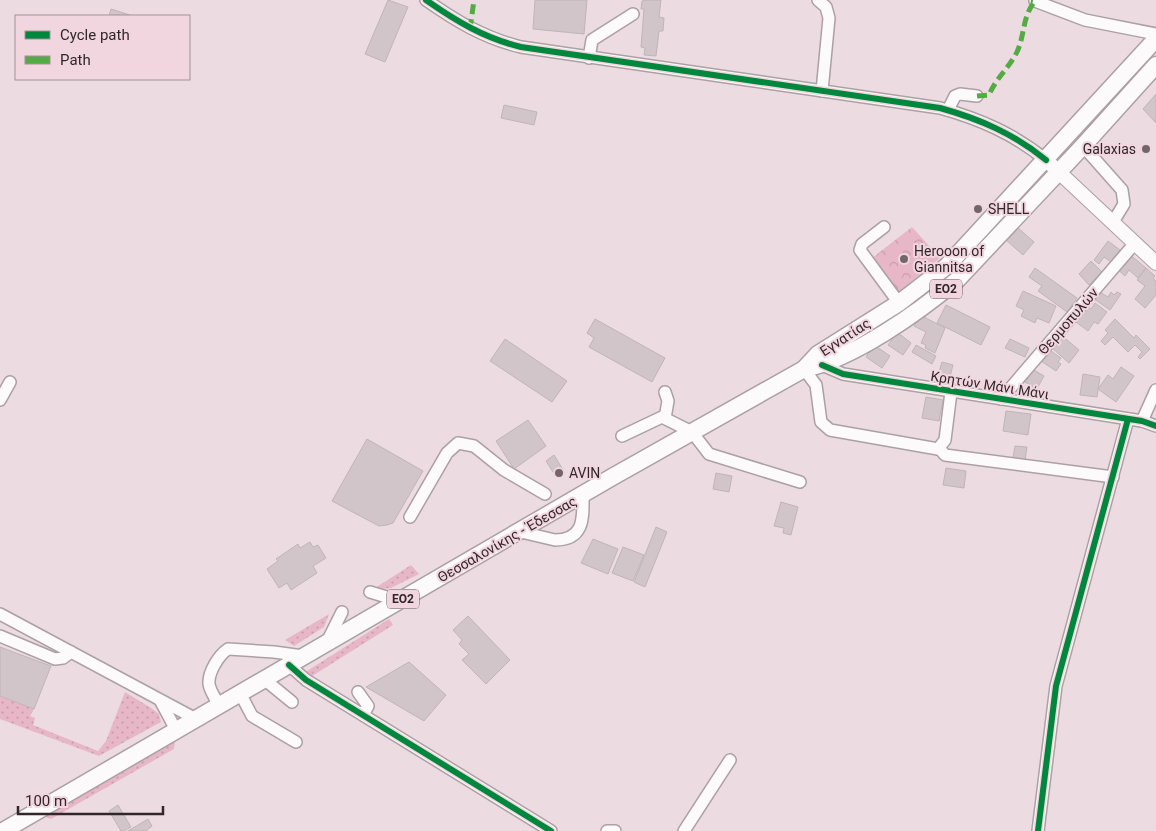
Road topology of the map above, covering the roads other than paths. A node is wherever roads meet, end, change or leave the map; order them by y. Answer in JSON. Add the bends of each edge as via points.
{"nodes":[{"id":1,"x":426,"y":0,"type":"edge"},
{"id":2,"x":818,"y":0,"type":"edge"},
{"id":3,"x":1035,"y":1,"type":"dead end"},
{"id":4,"x":633,"y":14,"type":"dead end"},
{"id":5,"x":1156,"y":34,"type":"edge"},
{"id":6,"x":1156,"y":39,"type":"edge"},
{"id":7,"x":589,"y":58,"type":"junction"},
{"id":8,"x":1156,"y":65,"type":"edge"},
{"id":9,"x":822,"y":91,"type":"junction"},
{"id":10,"x":977,"y":96,"type":"dead end"},
{"id":11,"x":948,"y":110,"type":"junction"},
{"id":12,"x":1083,"y":146,"type":"junction"},
{"id":13,"x":1046,"y":160,"type":"junction"},
{"id":14,"x":1060,"y":172,"type":"junction"},
{"id":15,"x":1113,"y":222,"type":"junction"},
{"id":16,"x":884,"y":227,"type":"dead end"},
{"id":17,"x":1135,"y":243,"type":"junction"},
{"id":18,"x":1156,"y":263,"type":"edge"},
{"id":19,"x":899,"y":303,"type":"junction"},
{"id":20,"x":842,"y":355,"type":"junction"},
{"id":21,"x":822,"y":365,"type":"junction"},
{"id":22,"x":804,"y":369,"type":"junction"},
{"id":23,"x":853,"y":376,"type":"junction"},
{"id":24,"x":10,"y":382,"type":"dead end"},
{"id":25,"x":1156,"y":390,"type":"edge"},
{"id":26,"x":666,"y":392,"type":"dead end"},
{"id":27,"x":951,"y":392,"type":"junction"},
{"id":28,"x":1001,"y":399,"type":"junction"},
{"id":29,"x":0,"y":400,"type":"edge"},
{"id":30,"x":665,"y":418,"type":"junction"},
{"id":31,"x":1128,"y":419,"type":"junction"},
{"id":32,"x":1142,"y":421,"type":"junction"},
{"id":33,"x":1156,"y":426,"type":"edge"},
{"id":34,"x":692,"y":432,"type":"junction"},
{"id":35,"x":622,"y":436,"type":"dead end"},
{"id":36,"x":939,"y":448,"type":"junction"},
{"id":37,"x":1112,"y":477,"type":"junction"},
{"id":38,"x":800,"y":482,"type":"dead end"},
{"id":39,"x":545,"y":494,"type":"dead end"},
{"id":40,"x":583,"y":495,"type":"junction"},
{"id":41,"x":410,"y":517,"type":"dead end"},
{"id":42,"x":521,"y":532,"type":"junction"},
{"id":43,"x":370,"y":592,"type":"dead end"},
{"id":44,"x":400,"y":601,"type":"junction"},
{"id":45,"x":342,"y":612,"type":"dead end"},
{"id":46,"x":0,"y":614,"type":"edge"},
{"id":47,"x":0,"y":636,"type":"edge"},
{"id":48,"x":327,"y":642,"type":"junction"},
{"id":49,"x":71,"y":652,"type":"junction"},
{"id":50,"x":296,"y":661,"type":"junction"},
{"id":51,"x":264,"y":680,"type":"junction"},
{"id":52,"x":358,"y":692,"type":"dead end"},
{"id":53,"x":240,"y":694,"type":"junction"},
{"id":54,"x":160,"y":700,"type":"junction"},
{"id":55,"x":292,"y":702,"type":"dead end"},
{"id":56,"x":219,"y":706,"type":"junction"},
{"id":57,"x":363,"y":715,"type":"junction"},
{"id":58,"x":196,"y":719,"type":"junction"},
{"id":59,"x":176,"y":730,"type":"junction"},
{"id":60,"x":296,"y":742,"type":"dead end"},
{"id":61,"x":730,"y":760,"type":"dead end"},
{"id":62,"x":3,"y":831,"type":"edge"},
{"id":63,"x":551,"y":831,"type":"edge"},
{"id":64,"x":607,"y":831,"type":"edge"},
{"id":65,"x":615,"y":831,"type":"edge"},
{"id":66,"x":684,"y":831,"type":"edge"},
{"id":67,"x":1038,"y":831,"type":"edge"}],
"edges":[{"from":1,"to":7,"type":"street","via":[[470,29],[500,42]]},
{"from":2,"to":9,"type":"street","via":[[826,7],[829,18]]},
{"from":3,"to":5,"type":"street","via":[[1086,20]]},
{"from":4,"to":7,"type":"street","via":[[592,40]]},
{"from":6,"to":13,"type":"highway","name":"Εγνατίας","number":"ΕΟ2"},
{"from":7,"to":9,"type":"street"},
{"from":8,"to":12,"type":"highway","name":"Εγνατίας","number":"ΕΟ2"},
{"from":9,"to":11,"type":"street"},
{"from":10,"to":11,"type":"street","via":[[955,96]]},
{"from":11,"to":13,"type":"street","via":[[1013,136]]},
{"from":12,"to":14,"type":"highway","name":"Εγνατίας","number":"ΕΟ2"},
{"from":12,"to":15,"type":"street","via":[[1122,190],[1124,204]]},
{"from":13,"to":14,"type":"main road"},
{"from":13,"to":19,"type":"highway","name":"Εγνατίας","number":"ΕΟ2","via":[[947,266]]},
{"from":14,"to":15,"type":"main road"},
{"from":14,"to":20,"type":"highway","name":"Εγνατίας","number":"ΕΟ2","via":[[977,260],[938,296]]},
{"from":15,"to":17,"type":"main road"},
{"from":16,"to":19,"type":"street","via":[[862,244],[860,250]]},
{"from":17,"to":18,"type":"main road"},
{"from":17,"to":28,"type":"street","name":"Θερμοπυλών"},
{"from":19,"to":22,"type":"highway","name":"Εγνατίας","number":"ΕΟ2","via":[[818,354]]},
{"from":20,"to":21,"type":"highway","name":"Εγνατίας","number":"ΕΟ2"},
{"from":20,"to":23,"type":"street"},
{"from":21,"to":22,"type":"highway","name":"Εγνατίας","number":"ΕΟ2"},
{"from":21,"to":23,"type":"street","name":"Κρητών Μάνι Μάνι"},
{"from":22,"to":34,"type":"highway","name":"Θεσσαλονίκης - Έδεσσας","number":"ΕΟ2"},
{"from":22,"to":36,"type":"street","via":[[816,385],[821,422],[830,430]]},
{"from":23,"to":27,"type":"street","name":"Κρητών Μάνι Μάνι"},
{"from":24,"to":29,"type":"street"},
{"from":25,"to":32,"type":"street"},
{"from":26,"to":30,"type":"street"},
{"from":27,"to":28,"type":"street","name":"Κρητών Μάνι Μάνι"},
{"from":27,"to":36,"type":"street","via":[[945,440]]},
{"from":28,"to":31,"type":"street","name":"Κρητών Μάνι Μάνι"},
{"from":30,"to":34,"type":"street"},
{"from":30,"to":35,"type":"street","via":[[658,417]]},
{"from":31,"to":32,"type":"street","name":"Κρητών Μάνι Μάνι"},
{"from":31,"to":37,"type":"street"},
{"from":32,"to":33,"type":"street","name":"Κρητών Μάνι Μάνι"},
{"from":34,"to":38,"type":"street","via":[[710,454]]},
{"from":34,"to":40,"type":"highway","name":"Θεσσαλονίκης - Έδεσσας","number":"ΕΟ2"},
{"from":36,"to":37,"type":"street","via":[[945,455],[972,460]]},
{"from":37,"to":67,"type":"street","via":[[1056,686]]},
{"from":39,"to":41,"type":"street","via":[[504,470],[474,446],[462,443],[447,453]]},
{"from":40,"to":42,"type":"highway","name":"Θεσσαλονίκης - Έδεσσας","number":"ΕΟ2"},
{"from":40,"to":42,"type":"street","via":[[583,523],[578,531],[561,540]]},
{"from":42,"to":44,"type":"highway","name":"Θεσσαλονίκης - Έδεσσας","number":"ΕΟ2"},
{"from":43,"to":44,"type":"street"},
{"from":44,"to":48,"type":"highway","name":"Θεσσαλονίκης - Έδεσσας","number":"ΕΟ2"},
{"from":45,"to":48,"type":"street"},
{"from":46,"to":49,"type":"street"},
{"from":47,"to":49,"type":"street","via":[[55,658],[63,658]]},
{"from":48,"to":50,"type":"highway","name":"Θεσσαλονίκης - Έδεσσας","number":"ΕΟ2"},
{"from":49,"to":54,"type":"street"},
{"from":50,"to":51,"type":"highway","name":"Θεσσαλονίκης - Έδεσσας","number":"ΕΟ2"},
{"from":50,"to":56,"type":"street","via":[[274,652],[228,649],[220,657],[210,678],[209,686]]},
{"from":50,"to":57,"type":"street","via":[[301,677]]},
{"from":51,"to":53,"type":"highway","name":"Θεσσαλονίκης - Έδεσσας","number":"ΕΟ2"},
{"from":51,"to":55,"type":"street"},
{"from":52,"to":57,"type":"street","via":[[368,706]]},
{"from":53,"to":56,"type":"highway","name":"Θεσσαλονίκης - Έδεσσας","number":"ΕΟ2"},
{"from":53,"to":60,"type":"street","via":[[255,719]]},
{"from":54,"to":58,"type":"street"},
{"from":54,"to":59,"type":"street"},
{"from":56,"to":58,"type":"highway","name":"Θεσσαλονίκης - Έδεσσας","number":"ΕΟ2"},
{"from":57,"to":63,"type":"street"},
{"from":58,"to":59,"type":"highway","name":"Θεσσαλονίκης - Έδεσσας","number":"ΕΟ2"},
{"from":59,"to":62,"type":"highway","name":"Θεσσαλονίκης - Έδεσσας","number":"ΕΟ2"},
{"from":61,"to":66,"type":"street"},
{"from":64,"to":65,"type":"street"}]}
